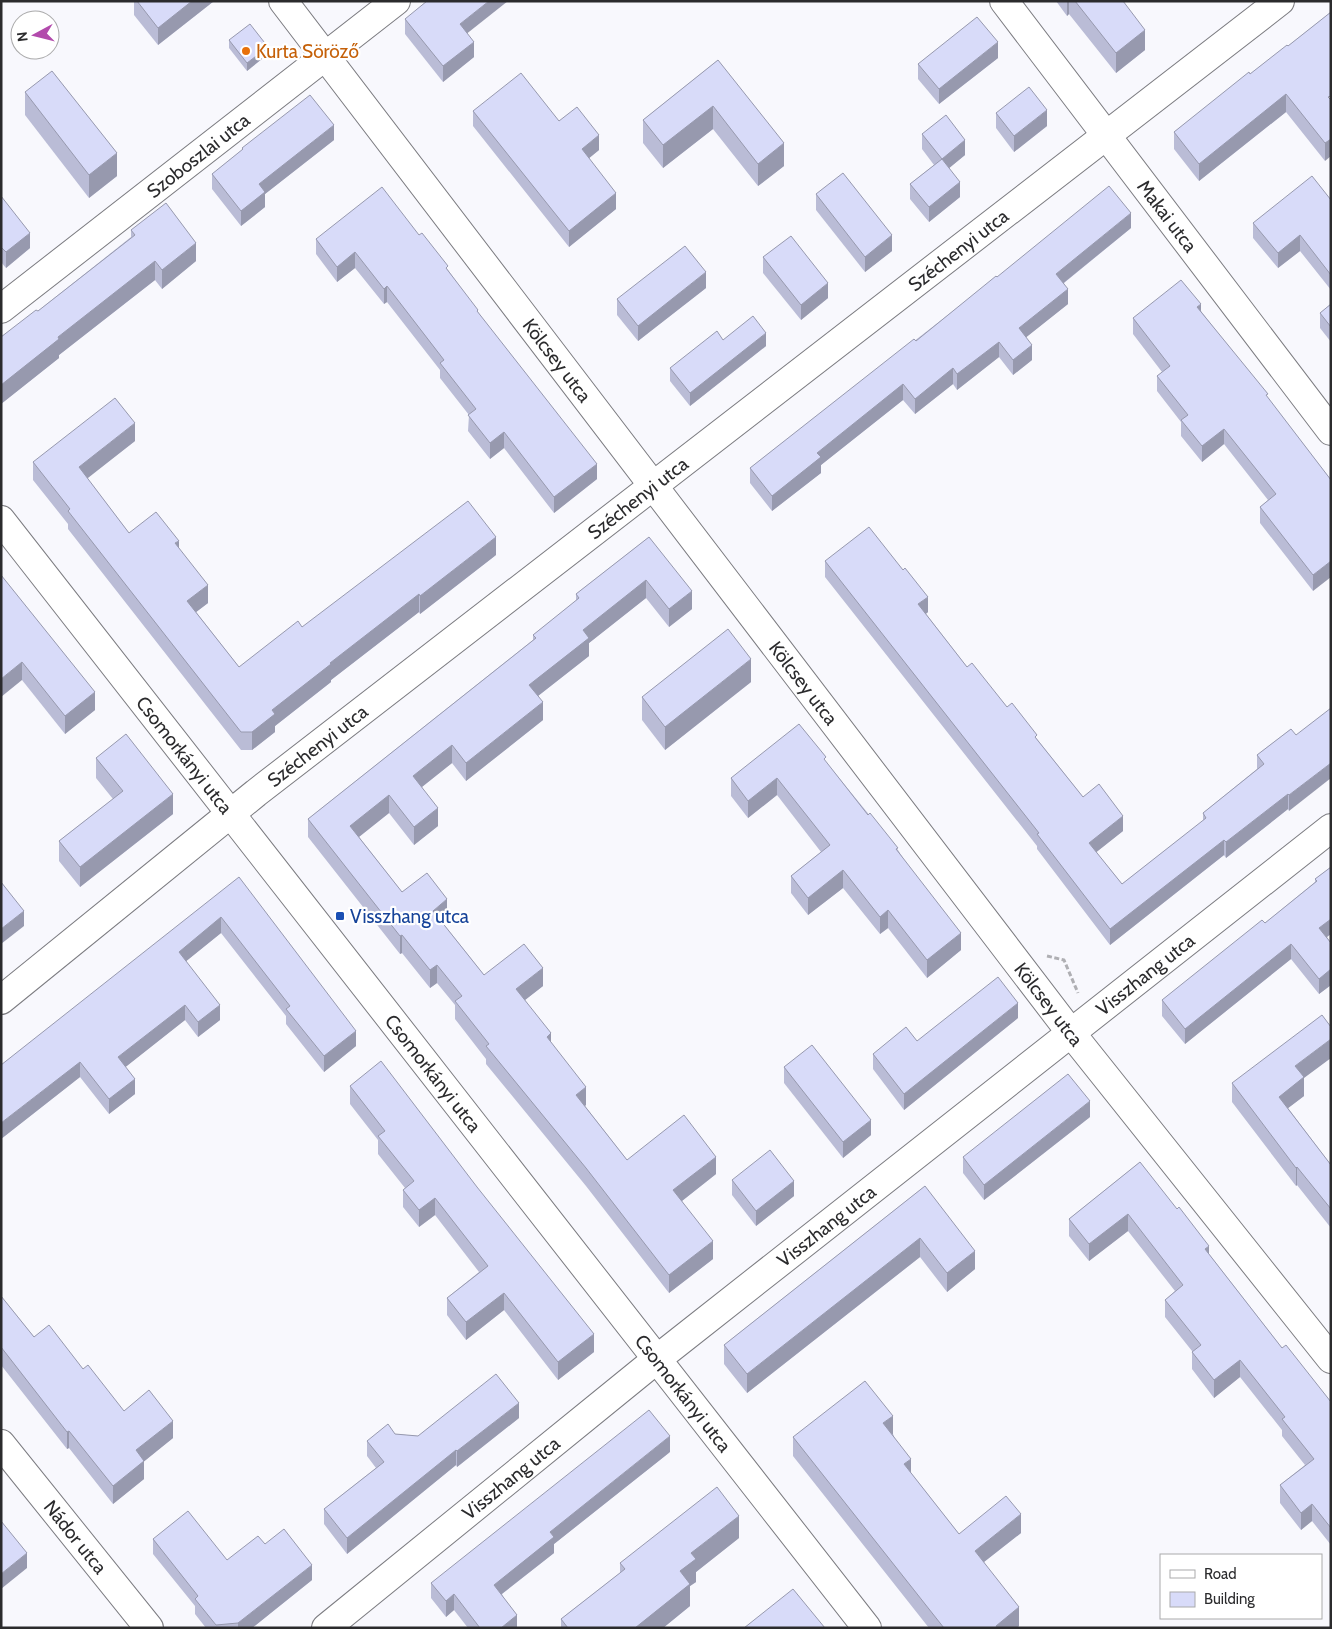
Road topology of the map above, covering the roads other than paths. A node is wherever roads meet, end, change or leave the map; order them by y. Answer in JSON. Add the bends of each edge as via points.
{"nodes":[{"id":1,"x":284,"y":1,"type":"edge"},
{"id":2,"x":396,"y":1,"type":"edge"},
{"id":3,"x":1004,"y":1,"type":"edge"},
{"id":4,"x":1280,"y":1,"type":"edge"},
{"id":5,"x":326,"y":56,"type":"junction"},
{"id":6,"x":1106,"y":136,"type":"junction"},
{"id":7,"x":1,"y":310,"type":"edge"},
{"id":8,"x":1331,"y":431,"type":"edge"},
{"id":9,"x":654,"y":486,"type":"junction"},
{"id":10,"x":1,"y":520,"type":"edge"},
{"id":11,"x":230,"y":813,"type":"junction"},
{"id":12,"x":1331,"y":828,"type":"edge"},
{"id":13,"x":1,"y":1000,"type":"edge"},
{"id":14,"x":1071,"y":1033,"type":"junction"},
{"id":15,"x":657,"y":1359,"type":"junction"},
{"id":16,"x":1331,"y":1359,"type":"edge"},
{"id":17,"x":1,"y":1444,"type":"edge"},
{"id":18,"x":149,"y":1628,"type":"edge"},
{"id":19,"x":326,"y":1628,"type":"edge"},
{"id":20,"x":867,"y":1628,"type":"edge"}],
"edges":[{"from":1,"to":5,"type":"street","name":"Kölcsey utca"},
{"from":2,"to":5,"type":"street","name":"Szoboszlai utca"},
{"from":3,"to":6,"type":"street","name":"Makai utca"},
{"from":4,"to":6,"type":"street","name":"Széchenyi utca"},
{"from":5,"to":7,"type":"street","name":"Szoboszlai utca"},
{"from":5,"to":9,"type":"street","name":"Kölcsey utca"},
{"from":6,"to":8,"type":"street","name":"Makai utca"},
{"from":6,"to":9,"type":"street","name":"Széchenyi utca"},
{"from":9,"to":11,"type":"street","name":"Széchenyi utca"},
{"from":9,"to":14,"type":"street","name":"Kölcsey utca"},
{"from":10,"to":11,"type":"street","name":"Csomorkányi utca"},
{"from":11,"to":13,"type":"street","name":"Széchenyi utca"},
{"from":11,"to":15,"type":"street","name":"Csomorkányi utca"},
{"from":12,"to":14,"type":"street","name":"Visszhang utca"},
{"from":14,"to":15,"type":"street","name":"Visszhang utca"},
{"from":14,"to":16,"type":"street","name":"Kölcsey utca"},
{"from":15,"to":19,"type":"street","name":"Visszhang utca"},
{"from":15,"to":20,"type":"street","name":"Csomorkányi utca"},
{"from":17,"to":18,"type":"street","name":"Nádor utca"}]}
